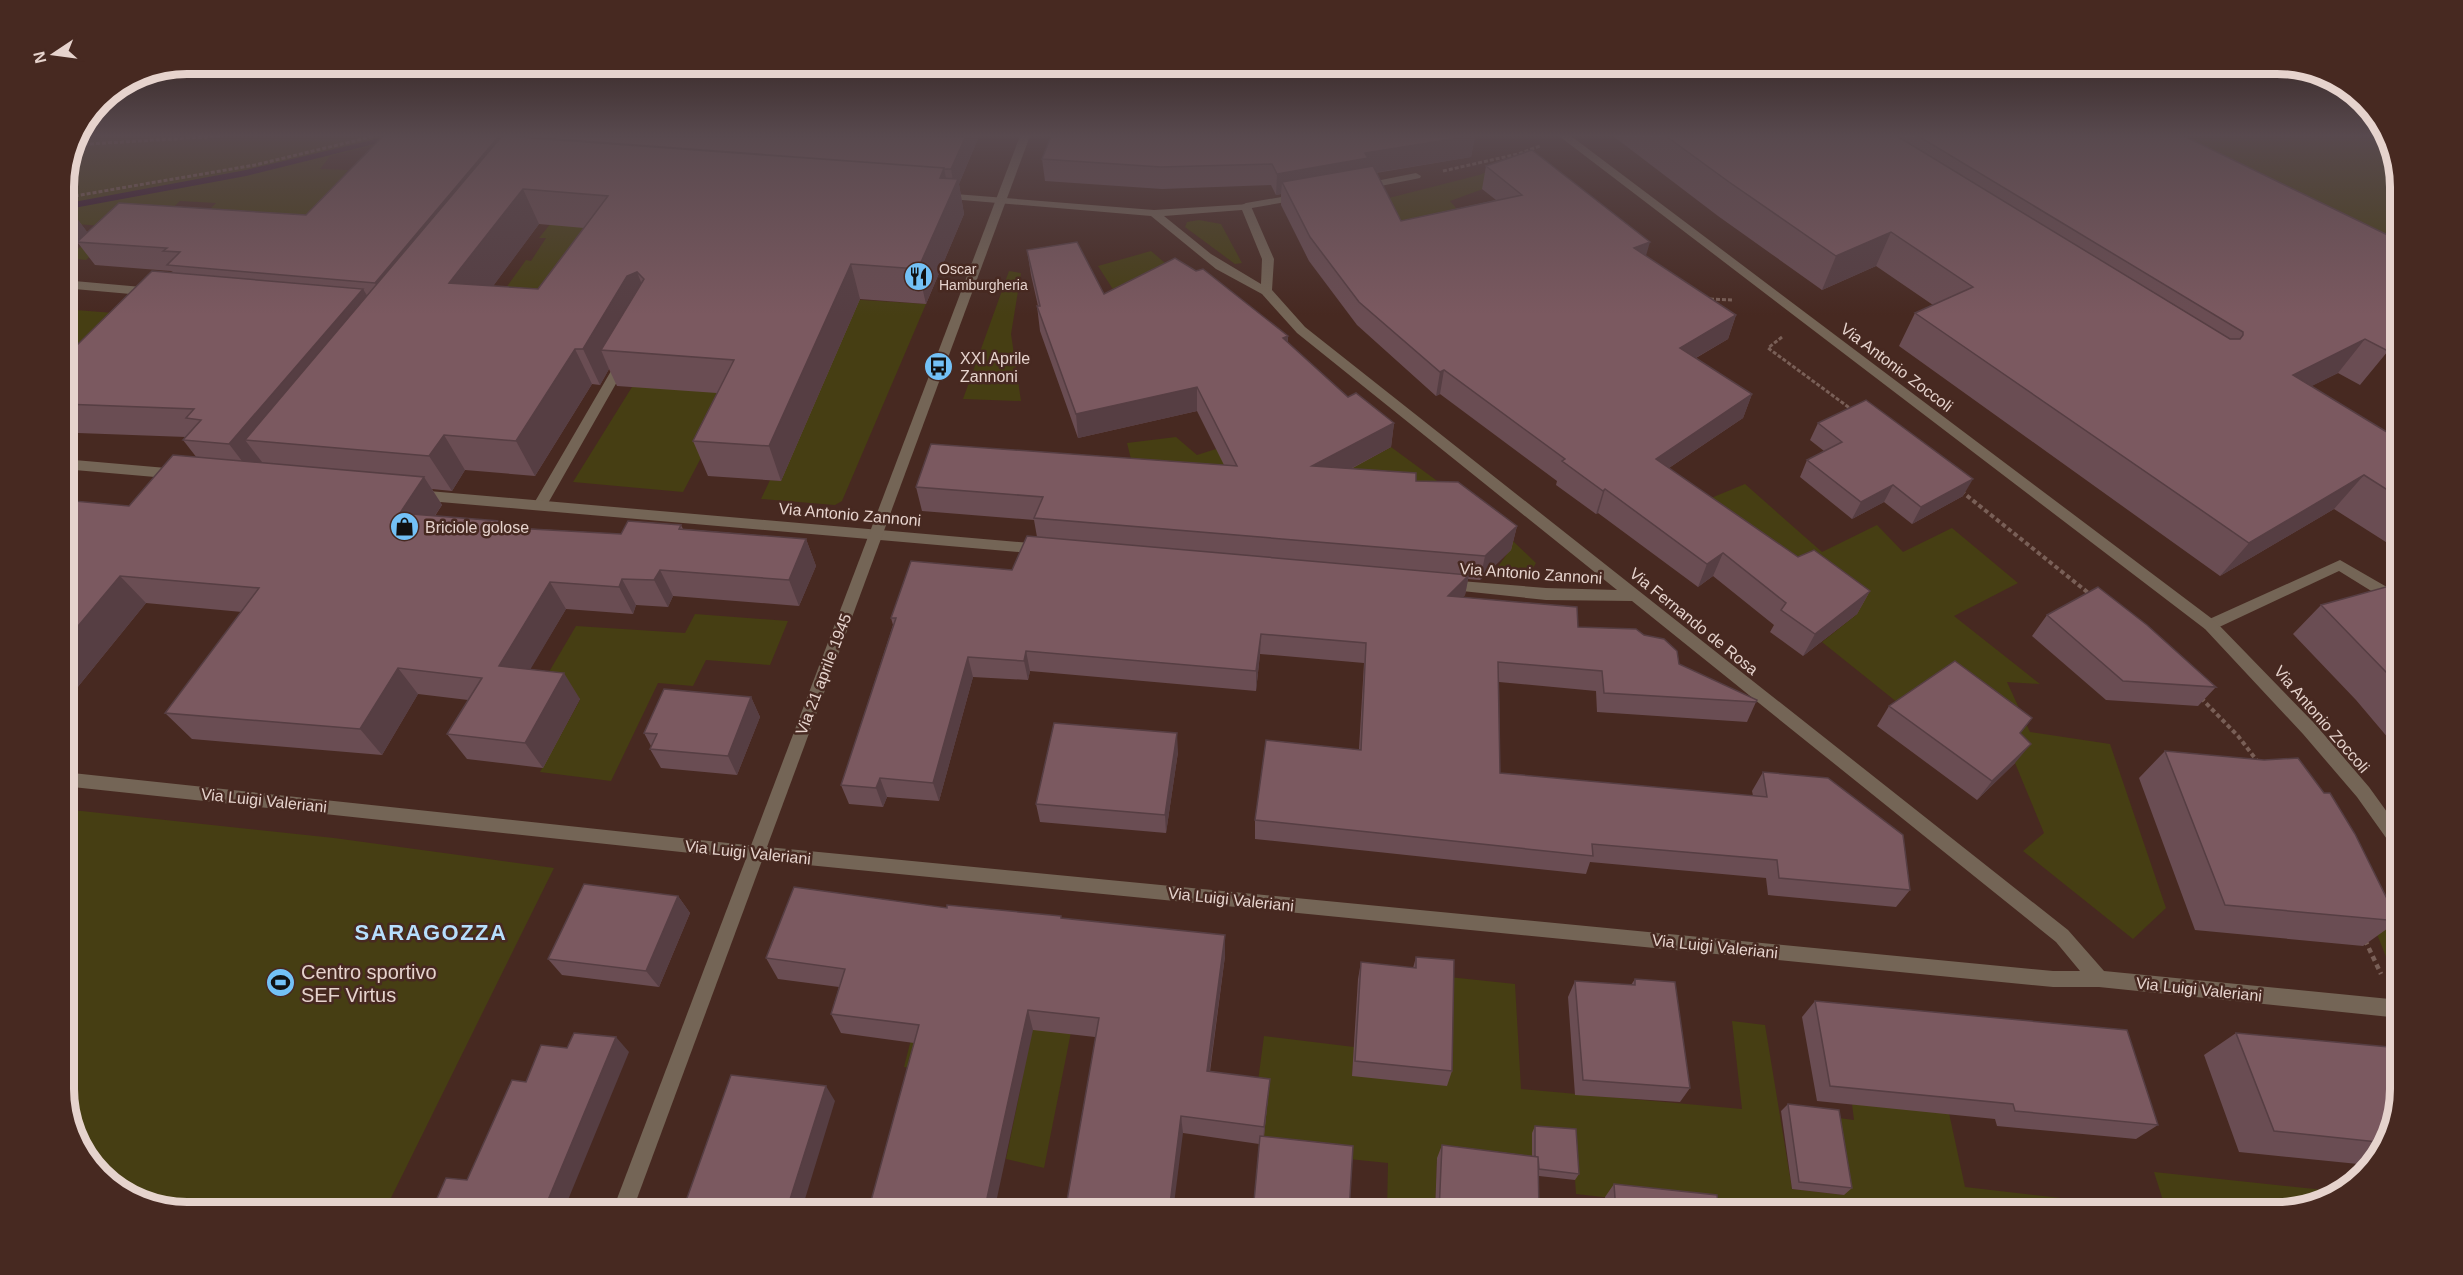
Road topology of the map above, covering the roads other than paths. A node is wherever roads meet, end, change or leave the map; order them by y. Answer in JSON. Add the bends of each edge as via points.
{"nodes":[{"id":1,"x":939,"y":196,"type":"edge"},
{"id":2,"x":1003,"y":196,"type":"edge"},
{"id":3,"x":1307,"y":196,"type":"edge"},
{"id":4,"x":1643,"y":196,"type":"edge"},
{"id":5,"x":1001,"y":200,"type":"junction"},
{"id":6,"x":1246,"y":206,"type":"junction"},
{"id":7,"x":1154,"y":213,"type":"junction"},
{"id":8,"x":74,"y":285,"type":"edge"},
{"id":9,"x":1266,"y":291,"type":"junction"},
{"id":10,"x":167,"y":293,"type":"edge"},
{"id":11,"x":633,"y":344,"type":"edge"},
{"id":12,"x":74,"y":465,"type":"edge"},
{"id":13,"x":192,"y":475,"type":"edge"},
{"id":14,"x":398,"y":493,"type":"edge"},
{"id":15,"x":540,"y":505,"type":"junction"},
{"id":16,"x":876,"y":534,"type":"junction"},
{"id":17,"x":1063,"y":550,"type":"edge"},
{"id":18,"x":1428,"y":583,"type":"edge"},
{"id":19,"x":2389,"y":594,"type":"edge"},
{"id":20,"x":1634,"y":596,"type":"junction"},
{"id":21,"x":2210,"y":625,"type":"junction"},
{"id":22,"x":74,"y":780,"type":"edge"},
{"id":23,"x":2390,"y":830,"type":"edge"},
{"id":24,"x":756,"y":854,"type":"junction"},
{"id":25,"x":2099,"y":979,"type":"junction"},
{"id":26,"x":2390,"y":1008,"type":"edge"},
{"id":27,"x":626,"y":1202,"type":"edge"}],
"edges":[{"from":1,"to":5,"type":"street"},
{"from":2,"to":5,"type":"street","name":"Via 21 aprile 1945"},
{"from":3,"to":6,"type":"street"},
{"from":4,"to":21,"type":"street","name":"Via Antonio Zoccoli"},
{"from":5,"to":7,"type":"street"},
{"from":5,"to":16,"type":"street","name":"Via 21 aprile 1945"},
{"from":6,"to":7,"type":"street"},
{"from":6,"to":9,"type":"street","via":[[1268,259]]},
{"from":7,"to":9,"type":"street","name":"Via Fernando de Rosa","via":[[1236,279]]},
{"from":8,"to":10,"type":"street"},
{"from":9,"to":20,"type":"street","name":"Via Fernando de Rosa","via":[[1301,330]]},
{"from":11,"to":15,"type":"street"},
{"from":12,"to":13,"type":"street"},
{"from":14,"to":15,"type":"street","name":"Via Antonio Zannoni"},
{"from":15,"to":16,"type":"street","name":"Via Antonio Zannoni"},
{"from":16,"to":17,"type":"street","name":"Via Antonio Zannoni"},
{"from":16,"to":24,"type":"street","name":"Via 21 aprile 1945"},
{"from":18,"to":20,"type":"street","name":"Via Antonio Zannoni","via":[[1546,594]]},
{"from":19,"to":21,"type":"street","via":[[2340,565]]},
{"from":20,"to":25,"type":"street","name":"Via Fernando de Rosa","via":[[2062,936]]},
{"from":21,"to":23,"type":"street","name":"Via Antonio Zoccoli","via":[[2309,729]]},
{"from":22,"to":24,"type":"street","name":"Via Luigi Valeriani"},
{"from":24,"to":25,"type":"street","name":"Via Luigi Valeriani","via":[[2053,979]]},
{"from":24,"to":27,"type":"street","name":"Via 21 aprile 1945"},
{"from":25,"to":26,"type":"street","name":"Via Luigi Valeriani"}]}
